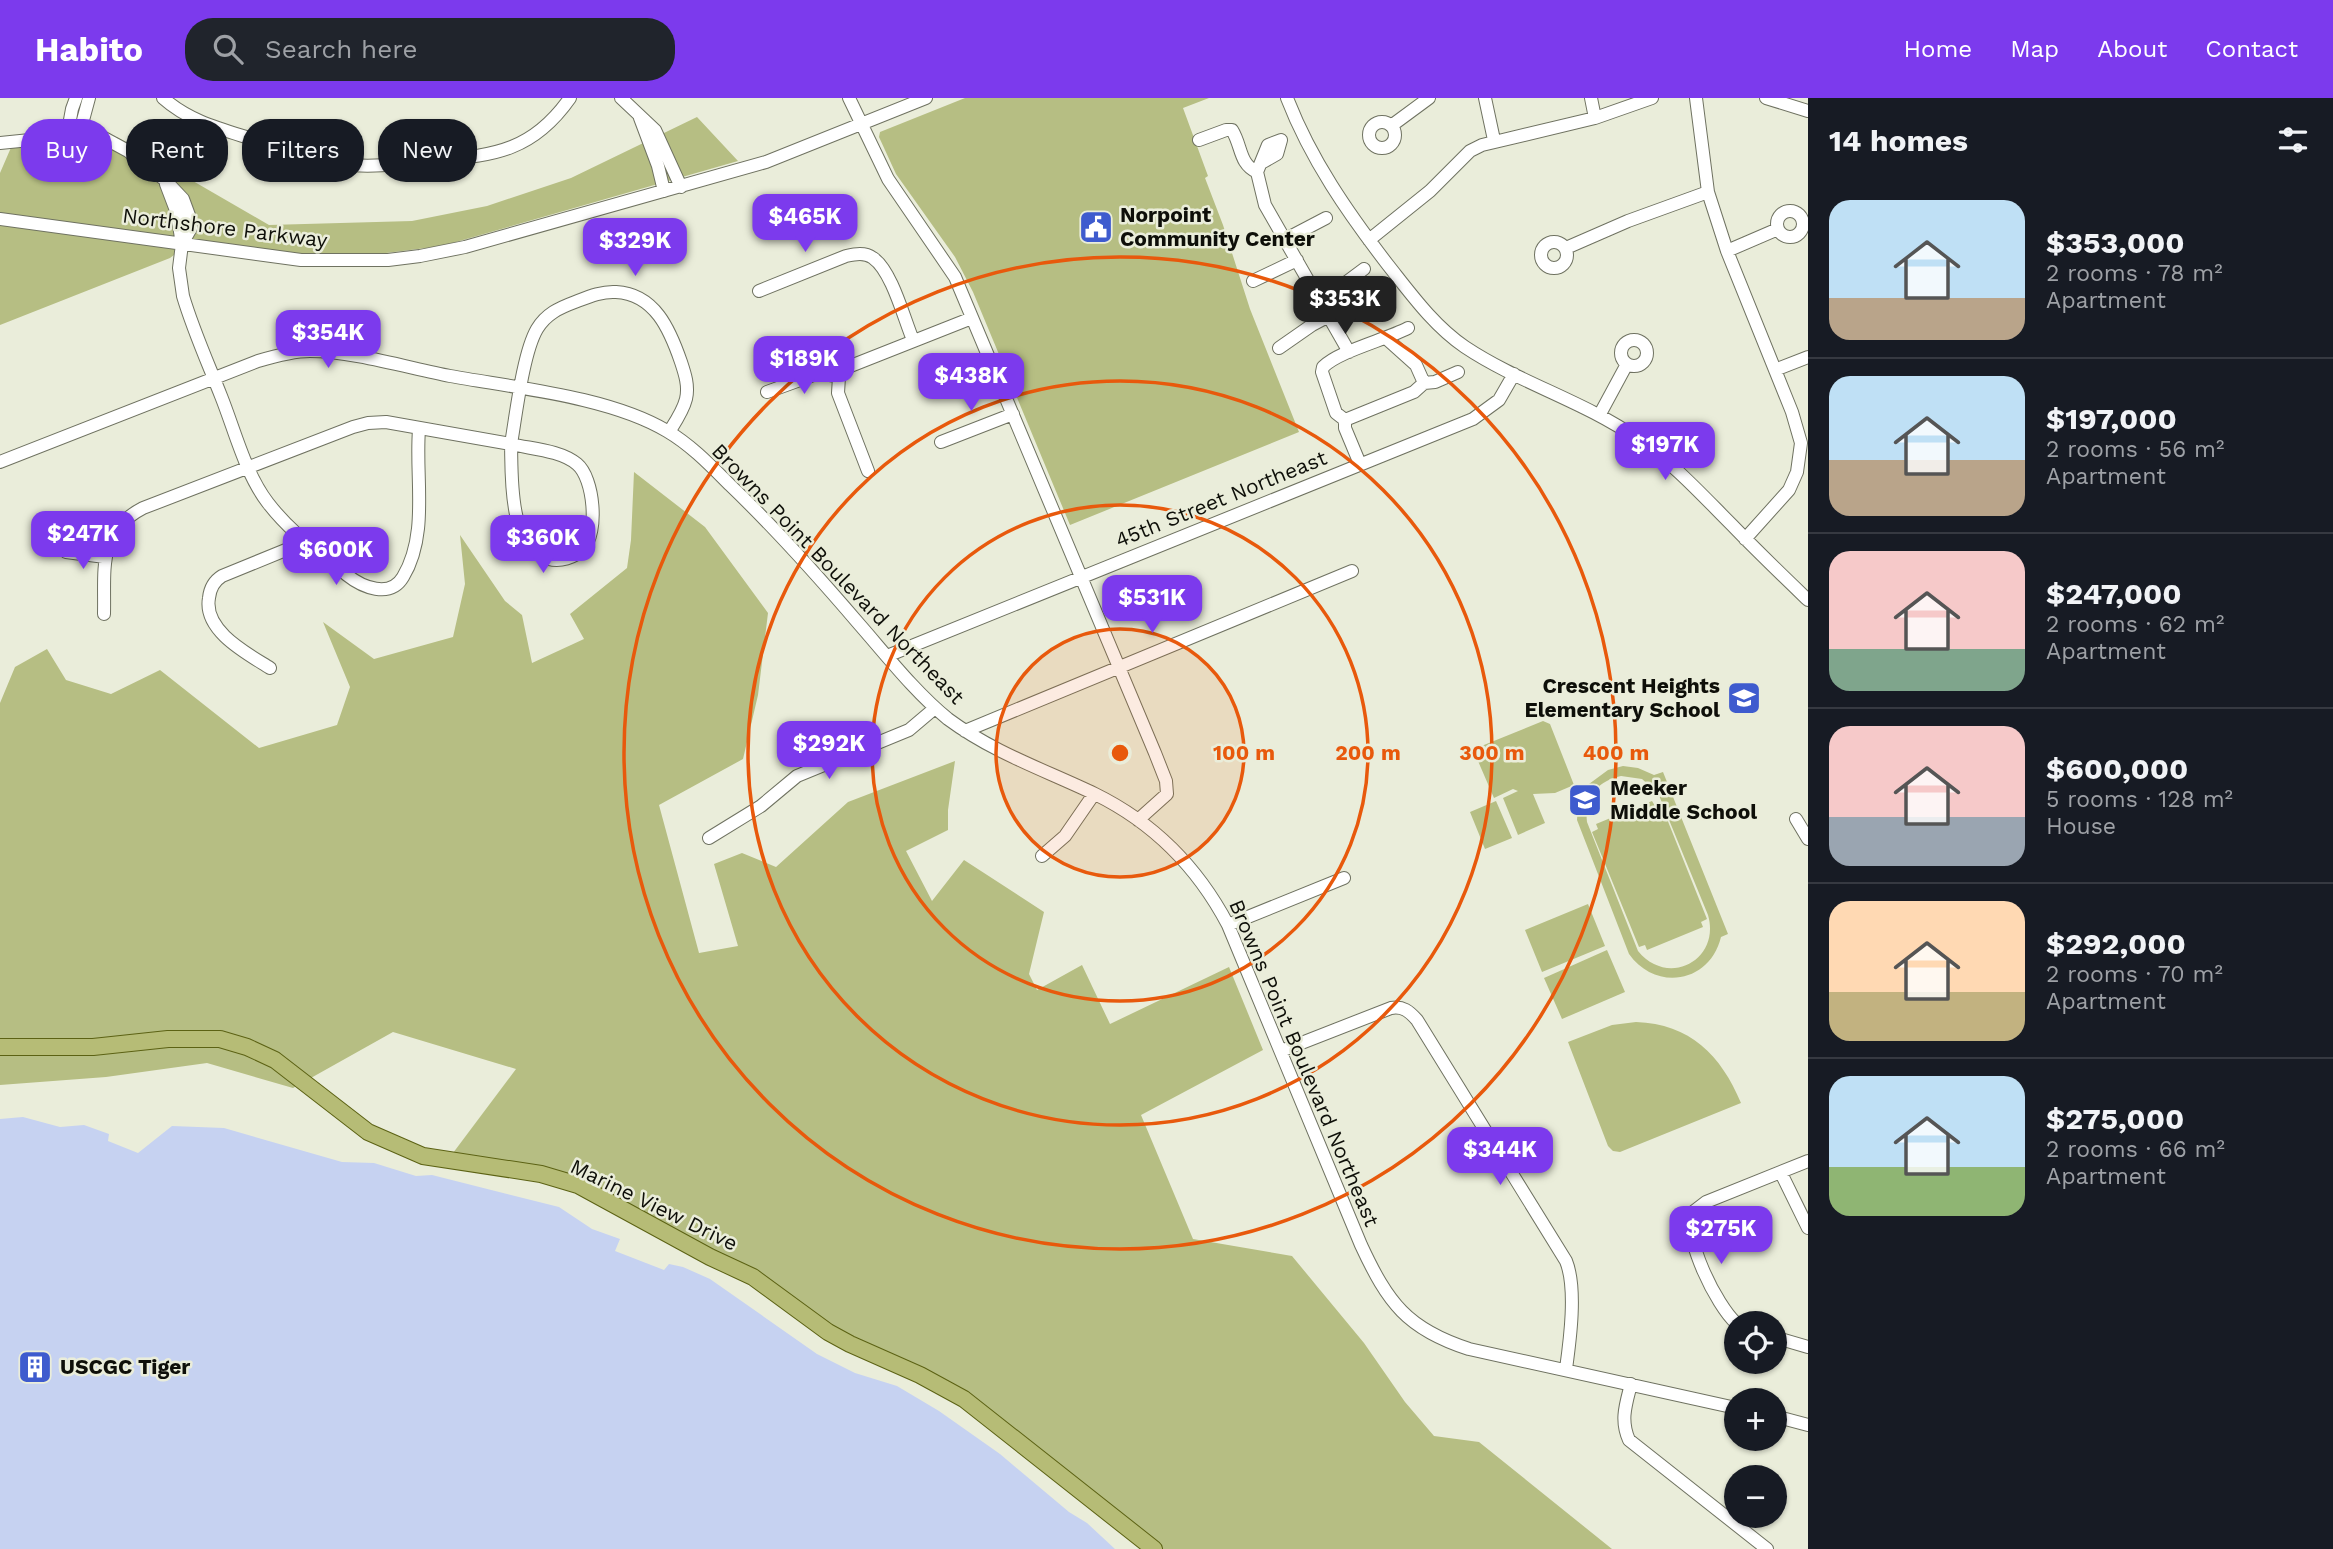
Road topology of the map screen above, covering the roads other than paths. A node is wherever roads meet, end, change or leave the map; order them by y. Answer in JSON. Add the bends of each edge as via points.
{"nodes":[{"id":1,"x":76,"y":98,"type":"edge"},
{"id":2,"x":89,"y":98,"type":"edge"},
{"id":3,"x":163,"y":98,"type":"edge"},
{"id":4,"x":570,"y":98,"type":"edge"},
{"id":5,"x":621,"y":98,"type":"edge"},
{"id":6,"x":849,"y":98,"type":"edge"},
{"id":7,"x":926,"y":98,"type":"edge"},
{"id":8,"x":1287,"y":98,"type":"edge"},
{"id":9,"x":1429,"y":98,"type":"edge"},
{"id":10,"x":1485,"y":98,"type":"edge"},
{"id":11,"x":1591,"y":98,"type":"edge"},
{"id":12,"x":1652,"y":98,"type":"edge"},
{"id":13,"x":1696,"y":98,"type":"edge"},
{"id":14,"x":1766,"y":98,"type":"edge"},
{"id":15,"x":1808,"y":111,"type":"edge"},
{"id":16,"x":640,"y":118,"type":"junction"},
{"id":17,"x":1595,"y":118,"type":"junction"},
{"id":18,"x":72,"y":119,"type":"edge"},
{"id":19,"x":80,"y":119,"type":"edge"},
{"id":20,"x":861,"y":124,"type":"junction"},
{"id":21,"x":1391,"y":126,"type":"dead end"},
{"id":22,"x":1300,"y":132,"type":"junction"},
{"id":23,"x":1199,"y":140,"type":"dead end"},
{"id":24,"x":1494,"y":140,"type":"junction"},
{"id":25,"x":21,"y":141,"type":"edge"},
{"id":26,"x":112,"y":141,"type":"edge"},
{"id":27,"x":0,"y":143,"type":"edge"},
{"id":28,"x":1260,"y":167,"type":"junction"},
{"id":29,"x":681,"y":187,"type":"junction"},
{"id":30,"x":664,"y":191,"type":"junction"},
{"id":31,"x":1708,"y":192,"type":"junction"},
{"id":32,"x":1326,"y":218,"type":"dead end"},
{"id":33,"x":0,"y":219,"type":"edge"},
{"id":34,"x":1778,"y":229,"type":"dead end"},
{"id":35,"x":1284,"y":240,"type":"junction"},
{"id":36,"x":1369,"y":240,"type":"junction"},
{"id":37,"x":182,"y":244,"type":"junction"},
{"id":38,"x":1566,"y":248,"type":"dead end"},
{"id":39,"x":1727,"y":251,"type":"junction"},
{"id":40,"x":1297,"y":260,"type":"junction"},
{"id":41,"x":1364,"y":269,"type":"dead end"},
{"id":42,"x":1253,"y":281,"type":"dead end"},
{"id":43,"x":759,"y":291,"type":"dead end"},
{"id":44,"x":1321,"y":301,"type":"junction"},
{"id":45,"x":1329,"y":316,"type":"junction"},
{"id":46,"x":972,"y":318,"type":"junction"},
{"id":47,"x":1408,"y":328,"type":"dead end"},
{"id":48,"x":1387,"y":339,"type":"junction"},
{"id":49,"x":912,"y":340,"type":"junction"},
{"id":50,"x":1279,"y":348,"type":"dead end"},
{"id":51,"x":1349,"y":352,"type":"junction"},
{"id":52,"x":1808,"y":357,"type":"edge"},
{"id":53,"x":1627,"y":364,"type":"dead end"},
{"id":54,"x":1775,"y":370,"type":"junction"},
{"id":55,"x":1458,"y":372,"type":"dead end"},
{"id":56,"x":1514,"y":374,"type":"junction"},
{"id":57,"x":839,"y":377,"type":"junction"},
{"id":58,"x":215,"y":379,"type":"junction"},
{"id":59,"x":1424,"y":383,"type":"junction"},
{"id":60,"x":522,"y":389,"type":"junction"},
{"id":61,"x":767,"y":392,"type":"dead end"},
{"id":62,"x":1013,"y":414,"type":"junction"},
{"id":63,"x":1600,"y":414,"type":"junction"},
{"id":64,"x":1345,"y":420,"type":"junction"},
{"id":65,"x":419,"y":430,"type":"junction"},
{"id":66,"x":668,"y":432,"type":"junction"},
{"id":67,"x":941,"y":442,"type":"dead end"},
{"id":68,"x":510,"y":444,"type":"junction"},
{"id":69,"x":1805,"y":451,"type":"edge"},
{"id":70,"x":0,"y":462,"type":"edge"},
{"id":71,"x":1360,"y":464,"type":"junction"},
{"id":72,"x":248,"y":467,"type":"junction"},
{"id":73,"x":868,"y":471,"type":"dead end"},
{"id":74,"x":1745,"y":539,"type":"junction"},
{"id":75,"x":301,"y":540,"type":"junction"},
{"id":76,"x":66,"y":552,"type":"dead end"},
{"id":77,"x":105,"y":557,"type":"junction"},
{"id":78,"x":1352,"y":571,"type":"dead end"},
{"id":79,"x":1081,"y":577,"type":"junction"},
{"id":80,"x":1808,"y":600,"type":"edge"},
{"id":81,"x":104,"y":614,"type":"dead end"},
{"id":82,"x":887,"y":656,"type":"junction"},
{"id":83,"x":1118,"y":667,"type":"junction"},
{"id":84,"x":270,"y":668,"type":"dead end"},
{"id":85,"x":935,"y":708,"type":"junction"},
{"id":86,"x":965,"y":731,"type":"junction"},
{"id":87,"x":1094,"y":794,"type":"junction"},
{"id":88,"x":1796,"y":819,"type":"dead end"},
{"id":89,"x":1138,"y":820,"type":"junction"},
{"id":90,"x":709,"y":838,"type":"dead end"},
{"id":91,"x":1808,"y":839,"type":"edge"},
{"id":92,"x":1042,"y":856,"type":"dead end"},
{"id":93,"x":1344,"y":878,"type":"dead end"},
{"id":94,"x":1228,"y":925,"type":"junction"},
{"id":95,"x":0,"y":1047,"type":"edge"},
{"id":96,"x":1281,"y":1051,"type":"junction"},
{"id":97,"x":1808,"y":1161,"type":"edge"},
{"id":98,"x":1781,"y":1173,"type":"junction"},
{"id":99,"x":1808,"y":1228,"type":"edge"},
{"id":100,"x":1725,"y":1311,"type":"edge"},
{"id":101,"x":1787,"y":1341,"type":"edge"},
{"id":102,"x":1808,"y":1347,"type":"edge"},
{"id":103,"x":1566,"y":1369,"type":"junction"},
{"id":104,"x":1631,"y":1384,"type":"junction"},
{"id":105,"x":1724,"y":1405,"type":"edge"},
{"id":106,"x":1787,"y":1419,"type":"edge"},
{"id":107,"x":1808,"y":1425,"type":"edge"},
{"id":108,"x":1154,"y":1549,"type":"edge"},
{"id":109,"x":1767,"y":1549,"type":"edge"}],
"edges":[{"from":1,"to":18,"type":"street"},
{"from":2,"to":19,"type":"street"},
{"from":3,"to":4,"type":"street","via":[[223,131],[338,163],[371,166],[492,155],[527,141],[559,114]]},
{"from":5,"to":16,"type":"street"},
{"from":6,"to":20,"type":"street"},
{"from":7,"to":20,"type":"street","name":"Northshore Parkway"},
{"from":8,"to":22,"type":"street"},
{"from":9,"to":21,"type":"street"},
{"from":10,"to":24,"type":"street"},
{"from":11,"to":17,"type":"street"},
{"from":12,"to":17,"type":"street"},
{"from":13,"to":31,"type":"street"},
{"from":14,"to":15,"type":"street"},
{"from":16,"to":29,"type":"street","via":[[654,130]]},
{"from":16,"to":30,"type":"street"},
{"from":17,"to":24,"type":"street"},
{"from":20,"to":29,"type":"street","name":"Northshore Parkway","via":[[766,162]]},
{"from":20,"to":46,"type":"street","via":[[888,179],[955,277]]},
{"from":22,"to":28,"type":"street","via":[[1281,140],[1276,154]]},
{"from":22,"to":36,"type":"street","via":[[1322,173]]},
{"from":23,"to":28,"type":"street","via":[[1232,130],[1244,163],[1248,168]]},
{"from":24,"to":36,"type":"street","via":[[1470,151],[1430,191]]},
{"from":25,"to":27,"type":"street"},
{"from":26,"to":37,"type":"street","via":[[165,180]]},
{"from":28,"to":35,"type":"street","via":[[1265,205]]},
{"from":29,"to":30,"type":"street","name":"Northshore Parkway"},
{"from":30,"to":37,"type":"street","name":"Northshore Parkway","via":[[420,256],[301,260]]},
{"from":31,"to":38,"type":"street"},
{"from":31,"to":39,"type":"street"},
{"from":32,"to":35,"type":"street"},
{"from":33,"to":37,"type":"street","name":"Northshore Parkway"},
{"from":34,"to":39,"type":"street"},
{"from":35,"to":40,"type":"street"},
{"from":36,"to":56,"type":"street","via":[[1439,325]]},
{"from":37,"to":58,"type":"street","via":[[183,296]]},
{"from":39,"to":54,"type":"street"},
{"from":40,"to":42,"type":"street"},
{"from":40,"to":44,"type":"street"},
{"from":41,"to":44,"type":"street"},
{"from":43,"to":49,"type":"street","via":[[846,256],[874,258],[884,268]]},
{"from":44,"to":45,"type":"street"},
{"from":45,"to":50,"type":"street"},
{"from":45,"to":51,"type":"street"},
{"from":46,"to":49,"type":"street"},
{"from":46,"to":62,"type":"street"},
{"from":47,"to":48,"type":"street"},
{"from":48,"to":51,"type":"street"},
{"from":48,"to":59,"type":"street","via":[[1416,365]]},
{"from":49,"to":57,"type":"street","via":[[848,368]]},
{"from":51,"to":64,"type":"street","via":[[1328,362],[1322,372],[1336,413]]},
{"from":52,"to":54,"type":"street"},
{"from":53,"to":63,"type":"street"},
{"from":54,"to":69,"type":"street"},
{"from":55,"to":59,"type":"street"},
{"from":56,"to":63,"type":"street"},
{"from":56,"to":71,"type":"street","name":"45th Street Northeast","via":[[1499,400],[1473,419]]},
{"from":57,"to":61,"type":"street","via":[[819,373]]},
{"from":57,"to":73,"type":"street","via":[[838,393]]},
{"from":58,"to":60,"type":"street","name":"Browns Point Boulevard Northeast","via":[[274,357],[311,351]]},
{"from":58,"to":70,"type":"street","name":"Browns Point Boulevard Northeast"},
{"from":58,"to":72,"type":"street"},
{"from":59,"to":64,"type":"street"},
{"from":60,"to":66,"type":"street","name":"Browns Point Boulevard Northeast","via":[[609,406]]},
{"from":60,"to":66,"type":"street","via":[[532,340],[554,310],[598,294],[630,294],[661,316],[684,370],[686,399]]},
{"from":60,"to":68,"type":"street"},
{"from":62,"to":67,"type":"street"},
{"from":62,"to":79,"type":"street"},
{"from":63,"to":74,"type":"street","via":[[1655,452]]},
{"from":64,"to":71,"type":"street"},
{"from":65,"to":68,"type":"street"},
{"from":65,"to":72,"type":"street","via":[[368,423]]},
{"from":65,"to":75,"type":"street","via":[[418,520],[402,580],[386,588],[363,586]]},
{"from":66,"to":82,"type":"street","name":"Browns Point Boulevard Northeast","via":[[701,456],[747,501]]},
{"from":68,"to":68,"type":"street","via":[[512,493],[522,534],[541,556],[556,561],[569,557],[585,547],[589,535],[591,493],[584,472],[566,457]]},
{"from":69,"to":74,"type":"street","via":[[1789,490]]},
{"from":71,"to":79,"type":"street","name":"45th Street Northeast"},
{"from":72,"to":75,"type":"street","via":[[269,504]]},
{"from":72,"to":77,"type":"street","via":[[136,512],[115,532]]},
{"from":74,"to":80,"type":"street"},
{"from":75,"to":84,"type":"street","via":[[222,576],[210,593],[208,608],[221,632]]},
{"from":76,"to":77,"type":"street"},
{"from":77,"to":81,"type":"street"},
{"from":78,"to":83,"type":"street"},
{"from":79,"to":82,"type":"street","name":"45th Street Northeast"},
{"from":79,"to":83,"type":"street"},
{"from":82,"to":85,"type":"street","name":"Browns Point Boulevard Northeast"},
{"from":83,"to":86,"type":"street"},
{"from":83,"to":89,"type":"street","via":[[1167,787],[1162,800]]},
{"from":85,"to":86,"type":"street","name":"Browns Point Boulevard Northeast"},
{"from":85,"to":90,"type":"street","via":[[909,730],[797,776],[761,806]]},
{"from":86,"to":87,"type":"street","name":"Browns Point Boulevard Northeast","via":[[1007,756]]},
{"from":87,"to":89,"type":"street","name":"Browns Point Boulevard Northeast"},
{"from":87,"to":92,"type":"street","via":[[1065,836]]},
{"from":88,"to":91,"type":"street"},
{"from":89,"to":94,"type":"street","name":"Browns Point Boulevard Northeast","via":[[1185,861]]},
{"from":93,"to":94,"type":"street"},
{"from":94,"to":96,"type":"street","name":"Browns Point Boulevard Northeast"},
{"from":95,"to":108,"type":"main road","name":"Marine View Drive","via":[[220,1040],[275,1060],[368,1132],[424,1156],[541,1174],[578,1185],[753,1277],[828,1332],[964,1399]]},
{"from":96,"to":103,"type":"street","name":"Browns Point Boulevard Northeast","via":[[1357,1238],[1376,1277],[1400,1309],[1432,1335],[1451,1343]]},
{"from":96,"to":103,"type":"street","via":[[1382,1010],[1399,1007],[1417,1020],[1566,1261],[1571,1284]]},
{"from":97,"to":98,"type":"street"},
{"from":98,"to":99,"type":"street"},
{"from":98,"to":100,"type":"street","via":[[1706,1202],[1693,1212],[1690,1229]]},
{"from":101,"to":102,"type":"street"},
{"from":103,"to":104,"type":"street","name":"Browns Point Boulevard Northeast"},
{"from":104,"to":105,"type":"street","name":"Browns Point Boulevard Northeast"},
{"from":104,"to":109,"type":"street","via":[[1623,1416],[1629,1440]]},
{"from":106,"to":107,"type":"street"}]}
